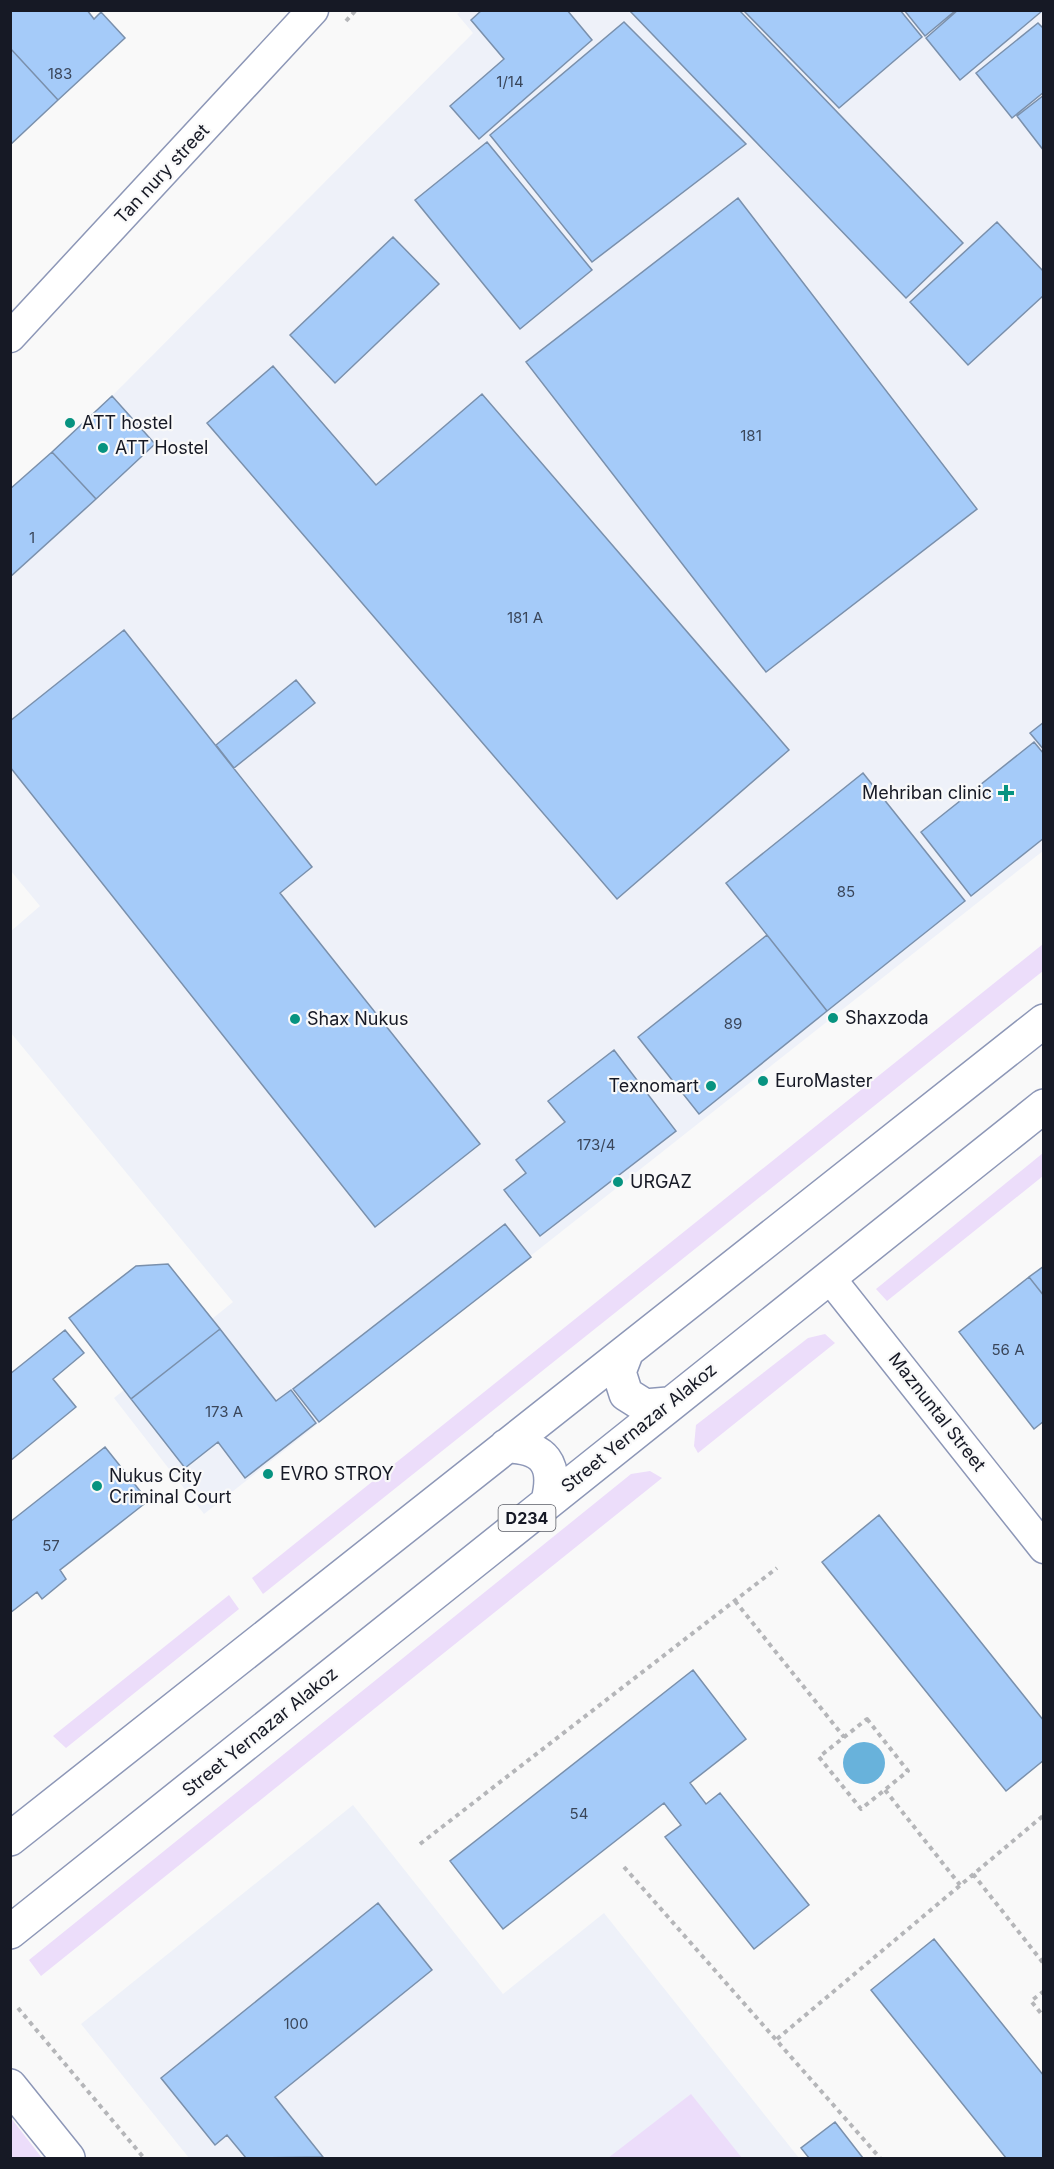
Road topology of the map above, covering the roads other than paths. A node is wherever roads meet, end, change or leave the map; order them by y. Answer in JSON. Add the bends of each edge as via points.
{"nodes":[{"id":1,"x":313,"y":10,"type":"edge"},
{"id":2,"x":10,"y":337,"type":"edge"},
{"id":3,"x":1044,"y":1021,"type":"edge"},
{"id":4,"x":1044,"y":1106,"type":"edge"},
{"id":5,"x":829,"y":1277,"type":"junction"},
{"id":6,"x":627,"y":1351,"type":"junction"},
{"id":7,"x":668,"y":1404,"type":"junction"},
{"id":8,"x":506,"y":1446,"type":"junction"},
{"id":9,"x":548,"y":1501,"type":"junction"},
{"id":10,"x":1044,"y":1548,"type":"edge"},
{"id":11,"x":10,"y":1839,"type":"edge"},
{"id":12,"x":10,"y":1932,"type":"edge"},
{"id":13,"x":10,"y":2086,"type":"edge"},
{"id":14,"x":68,"y":2158,"type":"edge"}],
"edges":[{"from":1,"to":2,"type":"street","name":"Tan nury street"},
{"from":3,"to":6,"type":"main road"},
{"from":4,"to":5,"type":"main road","name":"Street Yernazar Alakoz","number":"D234"},
{"from":5,"to":7,"type":"main road","name":"Street Yernazar Alakoz","number":"D234"},
{"from":5,"to":10,"type":"street","name":"Maznuntal Street"},
{"from":6,"to":7,"type":"main road","via":[[619,1372],[626,1394],[645,1406]]},
{"from":6,"to":8,"type":"main road"},
{"from":7,"to":9,"type":"main road","name":"Street Yernazar Alakoz","number":"D234"},
{"from":8,"to":9,"type":"main road","via":[[528,1446],[546,1459],[554,1480]]},
{"from":8,"to":11,"type":"main road"},
{"from":9,"to":12,"type":"main road","name":"Street Yernazar Alakoz","number":"D234"},
{"from":13,"to":14,"type":"main road"}]}
